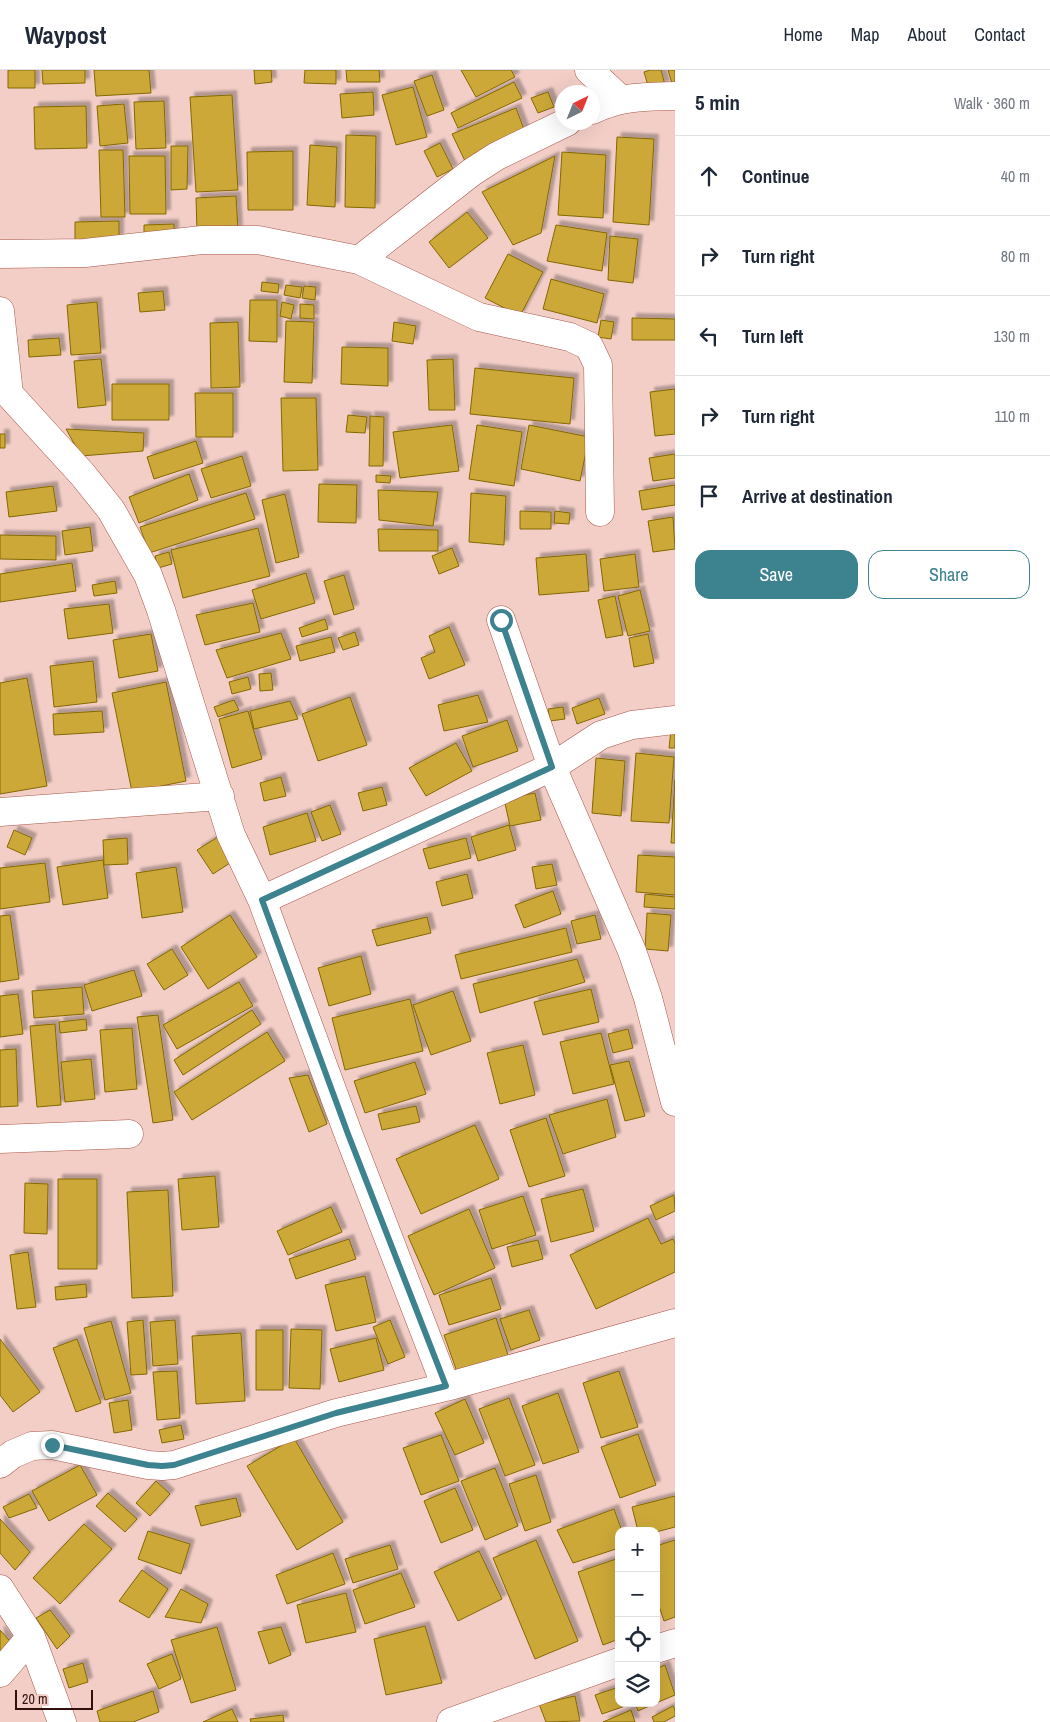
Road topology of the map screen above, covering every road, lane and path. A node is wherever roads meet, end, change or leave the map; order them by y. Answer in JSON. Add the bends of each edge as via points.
{"nodes":[{"id":1,"x":589,"y":70,"type":"edge"},
{"id":2,"x":675,"y":96,"type":"edge"},
{"id":3,"x":620,"y":99,"type":"junction"},
{"id":4,"x":600,"y":107,"type":"edge"},
{"id":5,"x":555,"y":128,"type":"edge"},
{"id":6,"x":0,"y":254,"type":"edge"},
{"id":7,"x":359,"y":260,"type":"junction"},
{"id":8,"x":0,"y":312,"type":"edge"},
{"id":9,"x":5,"y":397,"type":"edge"},
{"id":10,"x":600,"y":512,"type":"dead end"},
{"id":11,"x":501,"y":620,"type":"dead end"},
{"id":12,"x":675,"y":720,"type":"edge"},
{"id":13,"x":552,"y":767,"type":"junction"},
{"id":14,"x":220,"y":796,"type":"junction"},
{"id":15,"x":0,"y":812,"type":"edge"},
{"id":16,"x":262,"y":900,"type":"junction"},
{"id":17,"x":675,"y":1102,"type":"edge"},
{"id":18,"x":129,"y":1134,"type":"dead end"},
{"id":19,"x":0,"y":1140,"type":"edge"},
{"id":20,"x":675,"y":1323,"type":"edge"},
{"id":21,"x":446,"y":1386,"type":"junction"},
{"id":22,"x":0,"y":1464,"type":"edge"},
{"id":23,"x":0,"y":1589,"type":"edge"},
{"id":24,"x":31,"y":1637,"type":"junction"},
{"id":25,"x":675,"y":1643,"type":"edge"},
{"id":26,"x":660,"y":1648,"type":"edge"},
{"id":27,"x":615,"y":1663,"type":"edge"},
{"id":28,"x":0,"y":1673,"type":"edge"},
{"id":29,"x":62,"y":1722,"type":"edge"},
{"id":30,"x":451,"y":1722,"type":"edge"}],
"edges":[{"from":1,"to":3,"type":"street"},
{"from":2,"to":3,"type":"street"},
{"from":3,"to":4,"type":"street"},
{"from":5,"to":7,"type":"street","via":[[472,172]]},
{"from":6,"to":7,"type":"street","via":[[84,253],[202,240],[258,240]]},
{"from":7,"to":10,"type":"street","via":[[479,317],[570,337],[589,346],[598,365]]},
{"from":8,"to":9,"type":"street"},
{"from":9,"to":14,"type":"street","via":[[83,475],[111,510],[148,575]]},
{"from":11,"to":13,"type":"street"},
{"from":12,"to":13,"type":"street","via":[[632,725],[600,735]]},
{"from":13,"to":16,"type":"street"},
{"from":13,"to":17,"type":"street","via":[[632,952],[648,998]]},
{"from":14,"to":15,"type":"street"},
{"from":14,"to":16,"type":"street","via":[[231,835]]},
{"from":16,"to":21,"type":"street"},
{"from":18,"to":19,"type":"street"},
{"from":20,"to":21,"type":"street"},
{"from":21,"to":22,"type":"street","via":[[336,1413],[174,1465],[148,1465],[52,1445],[32,1446]]},
{"from":23,"to":24,"type":"street"},
{"from":24,"to":28,"type":"street"},
{"from":24,"to":29,"type":"street"},
{"from":25,"to":26,"type":"street"},
{"from":27,"to":30,"type":"street"}]}
